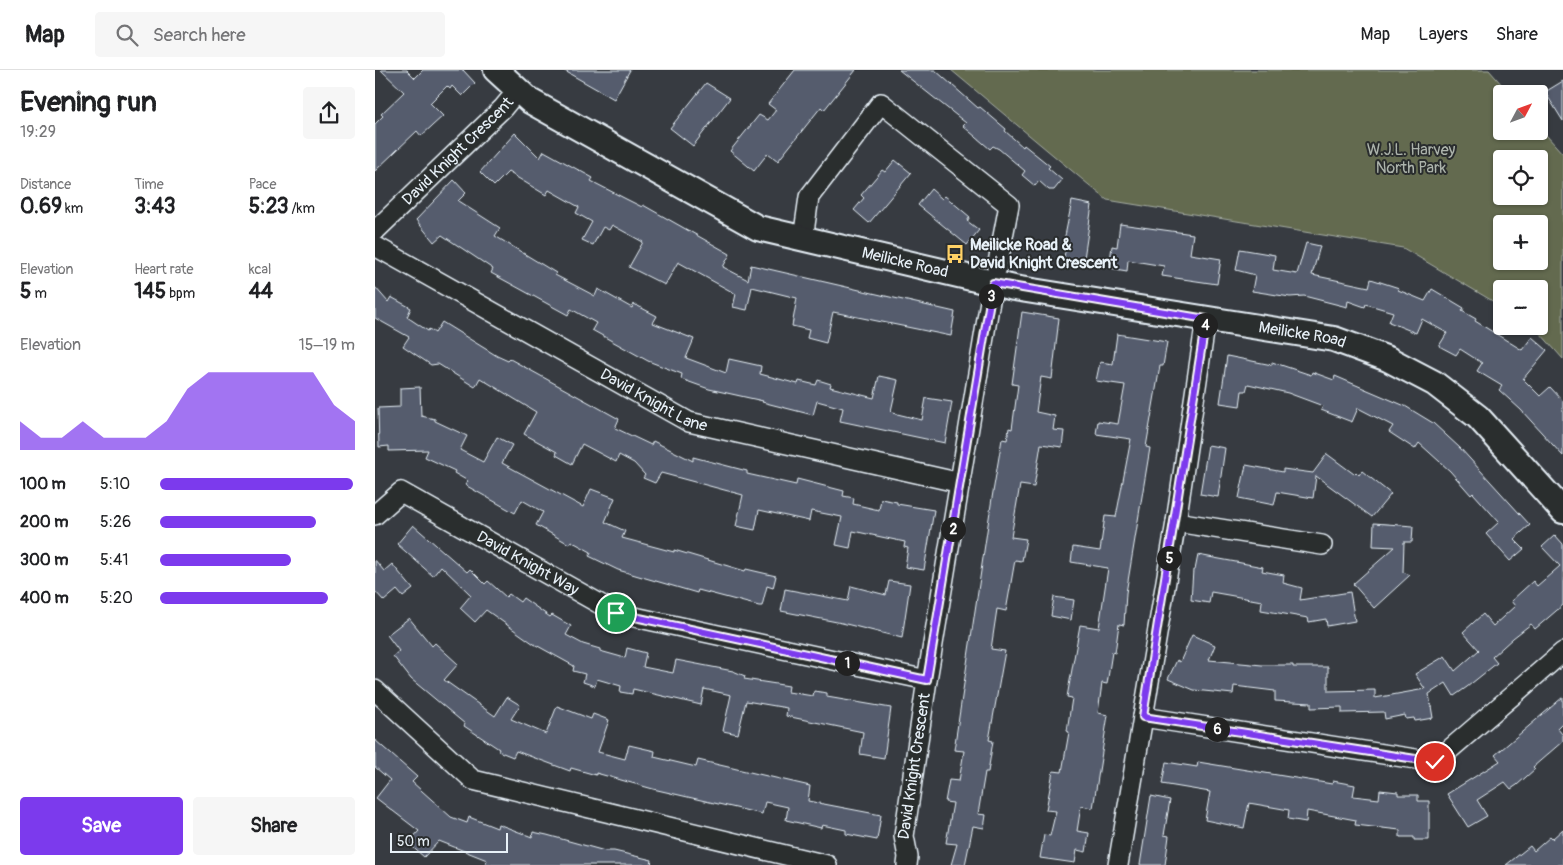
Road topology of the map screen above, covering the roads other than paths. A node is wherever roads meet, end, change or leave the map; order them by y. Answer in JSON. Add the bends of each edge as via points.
{"nodes":[{"id":1,"x":496,"y":70,"type":"edge"},
{"id":2,"x":517,"y":91,"type":"junction"},
{"id":3,"x":375,"y":230,"type":"edge"},
{"id":4,"x":803,"y":239,"type":"junction"},
{"id":5,"x":375,"y":246,"type":"edge"},
{"id":6,"x":995,"y":276,"type":"junction"},
{"id":7,"x":1206,"y":319,"type":"junction"},
{"id":8,"x":961,"y":482,"type":"junction"},
{"id":9,"x":1563,"y":511,"type":"edge"},
{"id":10,"x":375,"y":515,"type":"edge"},
{"id":11,"x":1175,"y":522,"type":"junction"},
{"id":12,"x":1322,"y":545,"type":"dead end"},
{"id":13,"x":1563,"y":652,"type":"edge"},
{"id":14,"x":927,"y":680,"type":"junction"},
{"id":15,"x":375,"y":690,"type":"edge"},
{"id":16,"x":1143,"y":717,"type":"junction"},
{"id":17,"x":827,"y":865,"type":"edge"},
{"id":18,"x":907,"y":865,"type":"edge"},
{"id":19,"x":1117,"y":865,"type":"edge"}],
"edges":[{"from":1,"to":2,"type":"street","name":"Meilicke Road"},
{"from":2,"to":3,"type":"street","name":"David Knight Crescent"},
{"from":2,"to":4,"type":"street","name":"Meilicke Road","via":[[758,228]]},
{"from":4,"to":6,"type":"street","name":"Meilicke Road"},
{"from":4,"to":6,"type":"street","name":"David Knight Crescent","via":[[809,197],[881,103],[1009,205]]},
{"from":5,"to":8,"type":"street","name":"David Knight Lane","via":[[689,422]]},
{"from":6,"to":7,"type":"street","name":"Meilicke Road"},
{"from":6,"to":8,"type":"street","name":"David Knight Crescent"},
{"from":7,"to":9,"type":"street","name":"Meilicke Road","via":[[1334,340],[1389,359],[1434,383],[1477,417]]},
{"from":7,"to":11,"type":"street"},
{"from":8,"to":14,"type":"street","name":"David Knight Crescent"},
{"from":10,"to":14,"type":"street","name":"David Knight Way","via":[[401,492],[616,613]]},
{"from":11,"to":12,"type":"street"},
{"from":11,"to":16,"type":"street"},
{"from":13,"to":16,"type":"street","via":[[1435,762]]},
{"from":14,"to":18,"type":"street","name":"David Knight Crescent","via":[[904,836]]},
{"from":15,"to":17,"type":"street","via":[[473,780]]},
{"from":16,"to":19,"type":"street"}]}
